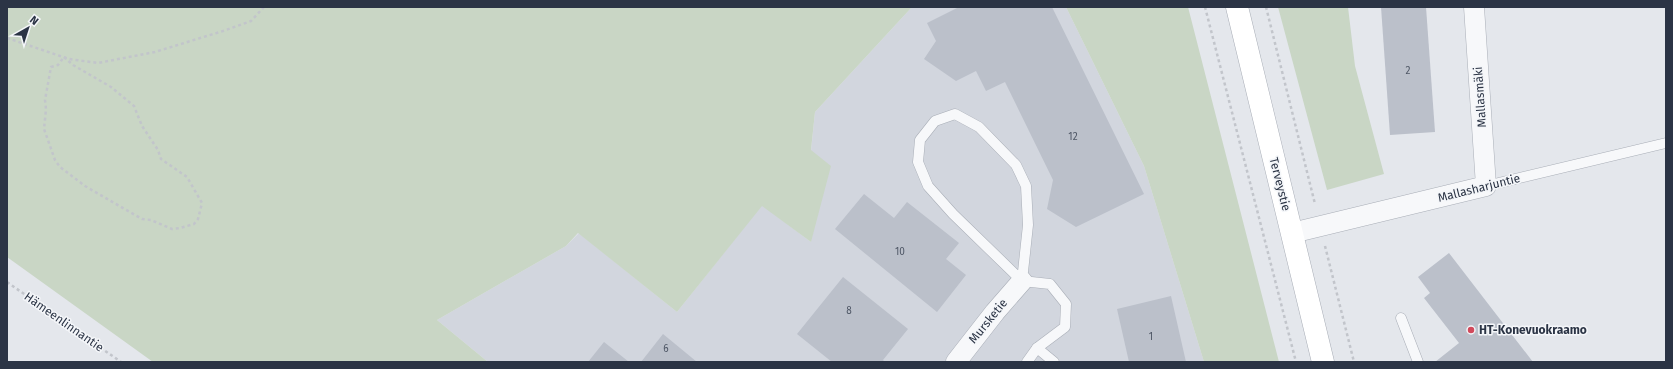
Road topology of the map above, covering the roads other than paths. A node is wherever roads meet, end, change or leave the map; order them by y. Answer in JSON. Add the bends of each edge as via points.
{"nodes":[{"id":1,"x":1237,"y":7,"type":"edge"},
{"id":2,"x":1474,"y":7,"type":"edge"},
{"id":3,"x":1666,"y":143,"type":"edge"},
{"id":4,"x":1486,"y":186,"type":"junction"},
{"id":5,"x":1292,"y":233,"type":"junction"},
{"id":6,"x":1022,"y":281,"type":"junction"},
{"id":7,"x":1401,"y":318,"type":"dead end"},
{"id":8,"x":1037,"y":348,"type":"junction"},
{"id":9,"x":956,"y":362,"type":"edge"},
{"id":10,"x":1027,"y":362,"type":"edge"},
{"id":11,"x":1054,"y":362,"type":"edge"},
{"id":12,"x":1323,"y":362,"type":"edge"},
{"id":13,"x":1418,"y":362,"type":"edge"}],
"edges":[{"from":1,"to":5,"type":"main road","name":"Terveystie"},
{"from":2,"to":4,"type":"street","name":"Mallasmäki"},
{"from":3,"to":4,"type":"lane","name":"Mallasharjuntie"},
{"from":4,"to":5,"type":"street","name":"Mallasharjuntie"},
{"from":5,"to":12,"type":"main road","name":"Terveystie"},
{"from":6,"to":6,"type":"lane","via":[[1028,225],[1026,186],[1016,165],[980,126],[955,114],[935,121],[920,140],[918,162],[928,186]]},
{"from":6,"to":8,"type":"lane","via":[[1050,284],[1066,304],[1065,327]]},
{"from":6,"to":9,"type":"street","name":"Mursketie"},
{"from":7,"to":13,"type":"lane"},
{"from":8,"to":10,"type":"lane"},
{"from":8,"to":11,"type":"lane"}]}
